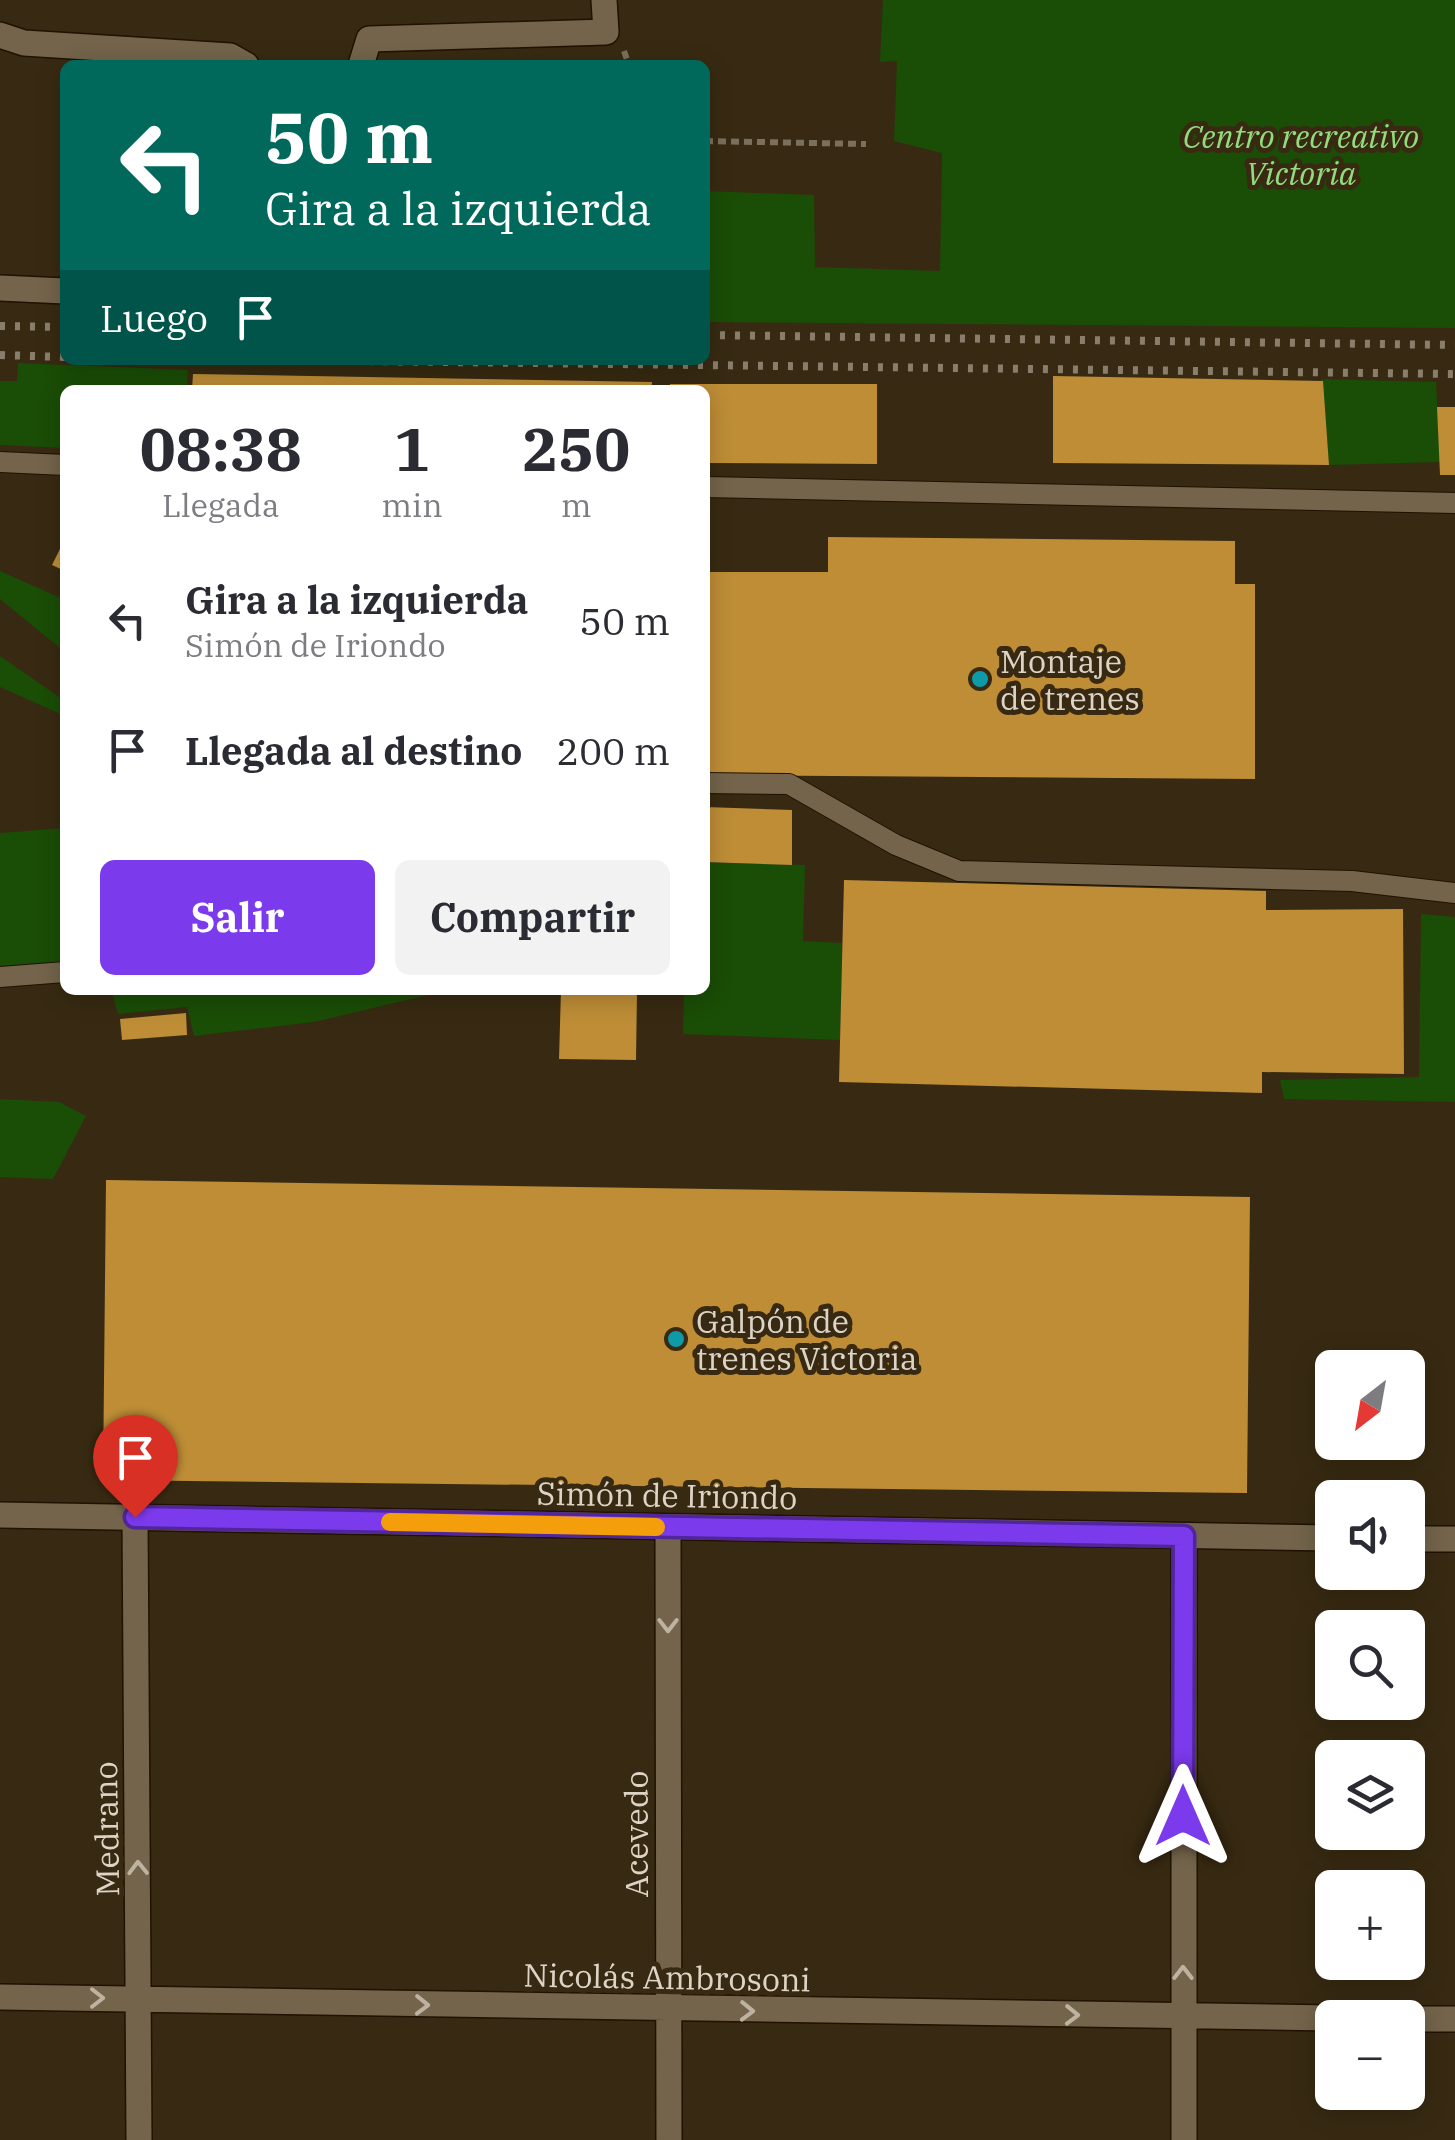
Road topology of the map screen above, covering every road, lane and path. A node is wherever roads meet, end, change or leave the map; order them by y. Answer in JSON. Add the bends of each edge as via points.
{"nodes":[{"id":1,"x":604,"y":0,"type":"edge"},
{"id":2,"x":0,"y":35,"type":"edge"},
{"id":3,"x":237,"y":60,"type":"edge"},
{"id":4,"x":364,"y":60,"type":"edge"},
{"id":5,"x":710,"y":140,"type":"edge"},
{"id":6,"x":866,"y":144,"type":"dead end"},
{"id":7,"x":0,"y":288,"type":"edge"},
{"id":8,"x":60,"y":292,"type":"edge"},
{"id":9,"x":0,"y":462,"type":"edge"},
{"id":10,"x":60,"y":464,"type":"edge"},
{"id":11,"x":710,"y":487,"type":"edge"},
{"id":12,"x":1455,"y":502,"type":"edge"},
{"id":13,"x":710,"y":783,"type":"edge"},
{"id":14,"x":1455,"y":893,"type":"edge"},
{"id":15,"x":60,"y":972,"type":"edge"},
{"id":16,"x":0,"y":976,"type":"edge"},
{"id":17,"x":0,"y":1514,"type":"edge"},
{"id":18,"x":135,"y":1517,"type":"junction"},
{"id":19,"x":668,"y":1527,"type":"junction"},
{"id":20,"x":1184,"y":1536,"type":"junction"},
{"id":21,"x":1315,"y":1538,"type":"edge"},
{"id":22,"x":1425,"y":1539,"type":"edge"},
{"id":23,"x":1455,"y":1539,"type":"edge"},
{"id":24,"x":0,"y":1997,"type":"edge"},
{"id":25,"x":140,"y":1998,"type":"junction"},
{"id":26,"x":670,"y":2010,"type":"junction"},
{"id":27,"x":1183,"y":2016,"type":"junction"},
{"id":28,"x":1315,"y":2018,"type":"edge"},
{"id":29,"x":1425,"y":2019,"type":"edge"},
{"id":30,"x":1455,"y":2019,"type":"edge"},
{"id":31,"x":138,"y":2140,"type":"edge"},
{"id":32,"x":669,"y":2140,"type":"edge"},
{"id":33,"x":1184,"y":2140,"type":"edge"}],
"edges":[{"from":1,"to":4,"type":"street","via":[[606,32],[370,39]]},
{"from":2,"to":3,"type":"street","via":[[24,43]]},
{"from":5,"to":6,"type":"path"},
{"from":7,"to":8,"type":"street"},
{"from":9,"to":10,"type":"lane"},
{"from":11,"to":12,"type":"lane"},
{"from":13,"to":14,"type":"lane","via":[[789,784],[896,846],[959,872],[1352,880]]},
{"from":15,"to":16,"type":"lane"},
{"from":17,"to":18,"type":"street","name":"Simón de Iriondo"},
{"from":18,"to":19,"type":"street","name":"Simón de Iriondo"},
{"from":25,"to":18,"type":"street","name":"Medrano","one_way":true},
{"from":19,"to":20,"type":"street","name":"Simón de Iriondo"},
{"from":19,"to":26,"type":"street","name":"Acevedo","one_way":true},
{"from":20,"to":21,"type":"street","name":"Simón de Iriondo"},
{"from":27,"to":20,"type":"street","one_way":true},
{"from":22,"to":23,"type":"street"},
{"from":24,"to":25,"type":"street","name":"Nicolás Ambrosoni","one_way":true},
{"from":25,"to":26,"type":"street","name":"Nicolás Ambrosoni","one_way":true},
{"from":25,"to":31,"type":"street","name":"Medrano"},
{"from":26,"to":27,"type":"street","name":"Nicolás Ambrosoni","one_way":true},
{"from":26,"to":32,"type":"street","name":"Acevedo"},
{"from":27,"to":28,"type":"street","name":"Nicolás Ambrosoni"},
{"from":27,"to":33,"type":"street"},
{"from":29,"to":30,"type":"street"}]}
